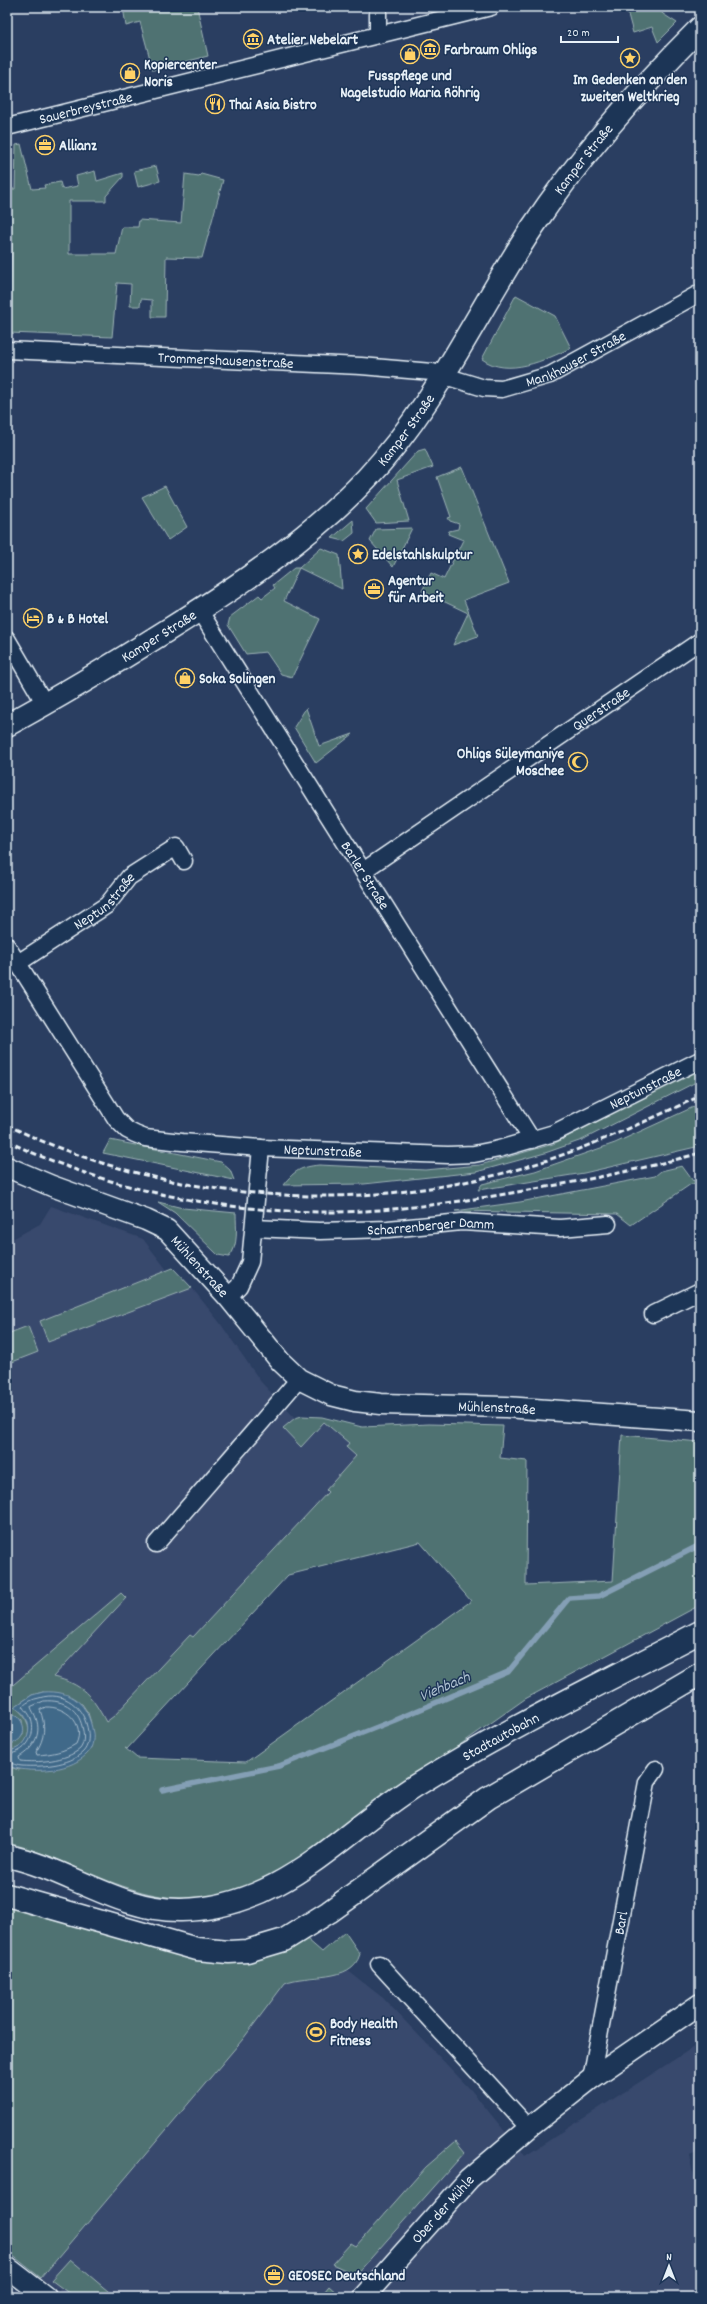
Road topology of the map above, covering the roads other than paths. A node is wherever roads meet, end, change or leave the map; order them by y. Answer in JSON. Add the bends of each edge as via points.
{"nodes":[{"id":1,"x":378,"y":7,"type":"edge"},
{"id":2,"x":491,"y":7,"type":"edge"},
{"id":3,"x":700,"y":28,"type":"edge"},
{"id":4,"x":378,"y":35,"type":"junction"},
{"id":5,"x":7,"y":127,"type":"edge"},
{"id":6,"x":700,"y":293,"type":"edge"},
{"id":7,"x":7,"y":350,"type":"edge"},
{"id":8,"x":444,"y":375,"type":"junction"},
{"id":9,"x":199,"y":610,"type":"junction"},
{"id":10,"x":7,"y":639,"type":"edge"},
{"id":11,"x":700,"y":641,"type":"edge"},
{"id":12,"x":45,"y":704,"type":"junction"},
{"id":13,"x":7,"y":725,"type":"edge"},
{"id":14,"x":184,"y":861,"type":"dead end"},
{"id":15,"x":363,"y":872,"type":"junction"},
{"id":16,"x":7,"y":946,"type":"edge"},
{"id":17,"x":18,"y":963,"type":"junction"},
{"id":18,"x":700,"y":1060,"type":"edge"},
{"id":19,"x":532,"y":1140,"type":"junction"},
{"id":20,"x":261,"y":1148,"type":"junction"},
{"id":21,"x":7,"y":1167,"type":"edge"},
{"id":22,"x":608,"y":1224,"type":"dead end"},
{"id":23,"x":254,"y":1228,"type":"junction"},
{"id":24,"x":700,"y":1291,"type":"edge"},
{"id":25,"x":228,"y":1297,"type":"junction"},
{"id":26,"x":653,"y":1314,"type":"dead end"},
{"id":27,"x":299,"y":1379,"type":"junction"},
{"id":28,"x":700,"y":1421,"type":"edge"},
{"id":29,"x":156,"y":1544,"type":"dead end"},
{"id":30,"x":700,"y":1632,"type":"edge"},
{"id":31,"x":700,"y":1674,"type":"edge"},
{"id":32,"x":656,"y":1769,"type":"dead end"},
{"id":33,"x":7,"y":1856,"type":"edge"},
{"id":34,"x":7,"y":1895,"type":"edge"},
{"id":35,"x":379,"y":1964,"type":"dead end"},
{"id":36,"x":700,"y":2004,"type":"edge"},
{"id":37,"x":590,"y":2079,"type":"junction"},
{"id":38,"x":529,"y":2128,"type":"junction"},
{"id":39,"x":7,"y":2267,"type":"edge"},
{"id":40,"x":46,"y":2297,"type":"edge"},
{"id":41,"x":364,"y":2297,"type":"edge"}],
"edges":[{"from":1,"to":4,"type":"street"},
{"from":2,"to":4,"type":"street","name":"Sauerbreystraße"},
{"from":3,"to":8,"type":"main road","name":"Kamper Straße","via":[[637,94],[553,198],[512,259]]},
{"from":4,"to":5,"type":"street","name":"Sauerbreystraße"},
{"from":6,"to":8,"type":"street","name":"Mankhauser Straße","via":[[550,375],[522,385],[493,389]]},
{"from":7,"to":8,"type":"street","name":"Trommershausenstraße","via":[[361,366]]},
{"from":8,"to":9,"type":"main road","name":"Kamper Straße","via":[[405,432],[366,479],[270,562]]},
{"from":9,"to":12,"type":"main road","name":"Kamper Straße"},
{"from":9,"to":15,"type":"street","name":"Barler Straße"},
{"from":10,"to":12,"type":"street"},
{"from":11,"to":15,"type":"street","name":"Querstraße"},
{"from":12,"to":13,"type":"main road","name":"Kamper Straße"},
{"from":14,"to":17,"type":"street","name":"Neptunstraße","via":[[176,847],[129,877],[107,905]]},
{"from":15,"to":19,"type":"street","name":"Barler Straße"},
{"from":16,"to":17,"type":"street","name":"Neptunstraße"},
{"from":17,"to":20,"type":"street","name":"Neptunstraße","via":[[116,1119],[127,1130],[145,1138]]},
{"from":18,"to":19,"type":"street","name":"Neptunstraße","via":[[554,1133]]},
{"from":19,"to":20,"type":"street","name":"Neptunstraße","via":[[474,1154],[448,1155]]},
{"from":20,"to":23,"type":"street"},
{"from":21,"to":25,"type":"street","name":"Mühlenstraße","via":[[160,1225],[175,1236]]},
{"from":22,"to":23,"type":"street","name":"Scharrenberger Damm","via":[[560,1228],[462,1222],[388,1229],[320,1231]]},
{"from":23,"to":25,"type":"street","via":[[247,1273]]},
{"from":24,"to":26,"type":"street"},
{"from":25,"to":27,"type":"street","name":"Mühlenstraße","via":[[280,1361]]},
{"from":27,"to":28,"type":"street","name":"Mühlenstraße","via":[[331,1395],[361,1402],[506,1407]]},
{"from":27,"to":29,"type":"street"},
{"from":30,"to":33,"type":"main road","name":"Stadtautobahn","via":[[490,1742],[414,1787],[306,1868],[259,1894],[227,1904],[198,1909],[164,1909],[105,1893],[30,1862]]},
{"from":31,"to":34,"type":"main road","via":[[488,1798],[284,1940],[247,1951],[229,1952],[184,1946]]},
{"from":32,"to":37,"type":"street","name":"Barl","via":[[647,1782]]},
{"from":35,"to":38,"type":"street"},
{"from":36,"to":37,"type":"street","name":"Ober der Mühle"},
{"from":37,"to":38,"type":"street","name":"Ober der Mühle"},
{"from":38,"to":41,"type":"street","name":"Ober der Mühle","via":[[469,2179]]},
{"from":39,"to":40,"type":"street"}]}
